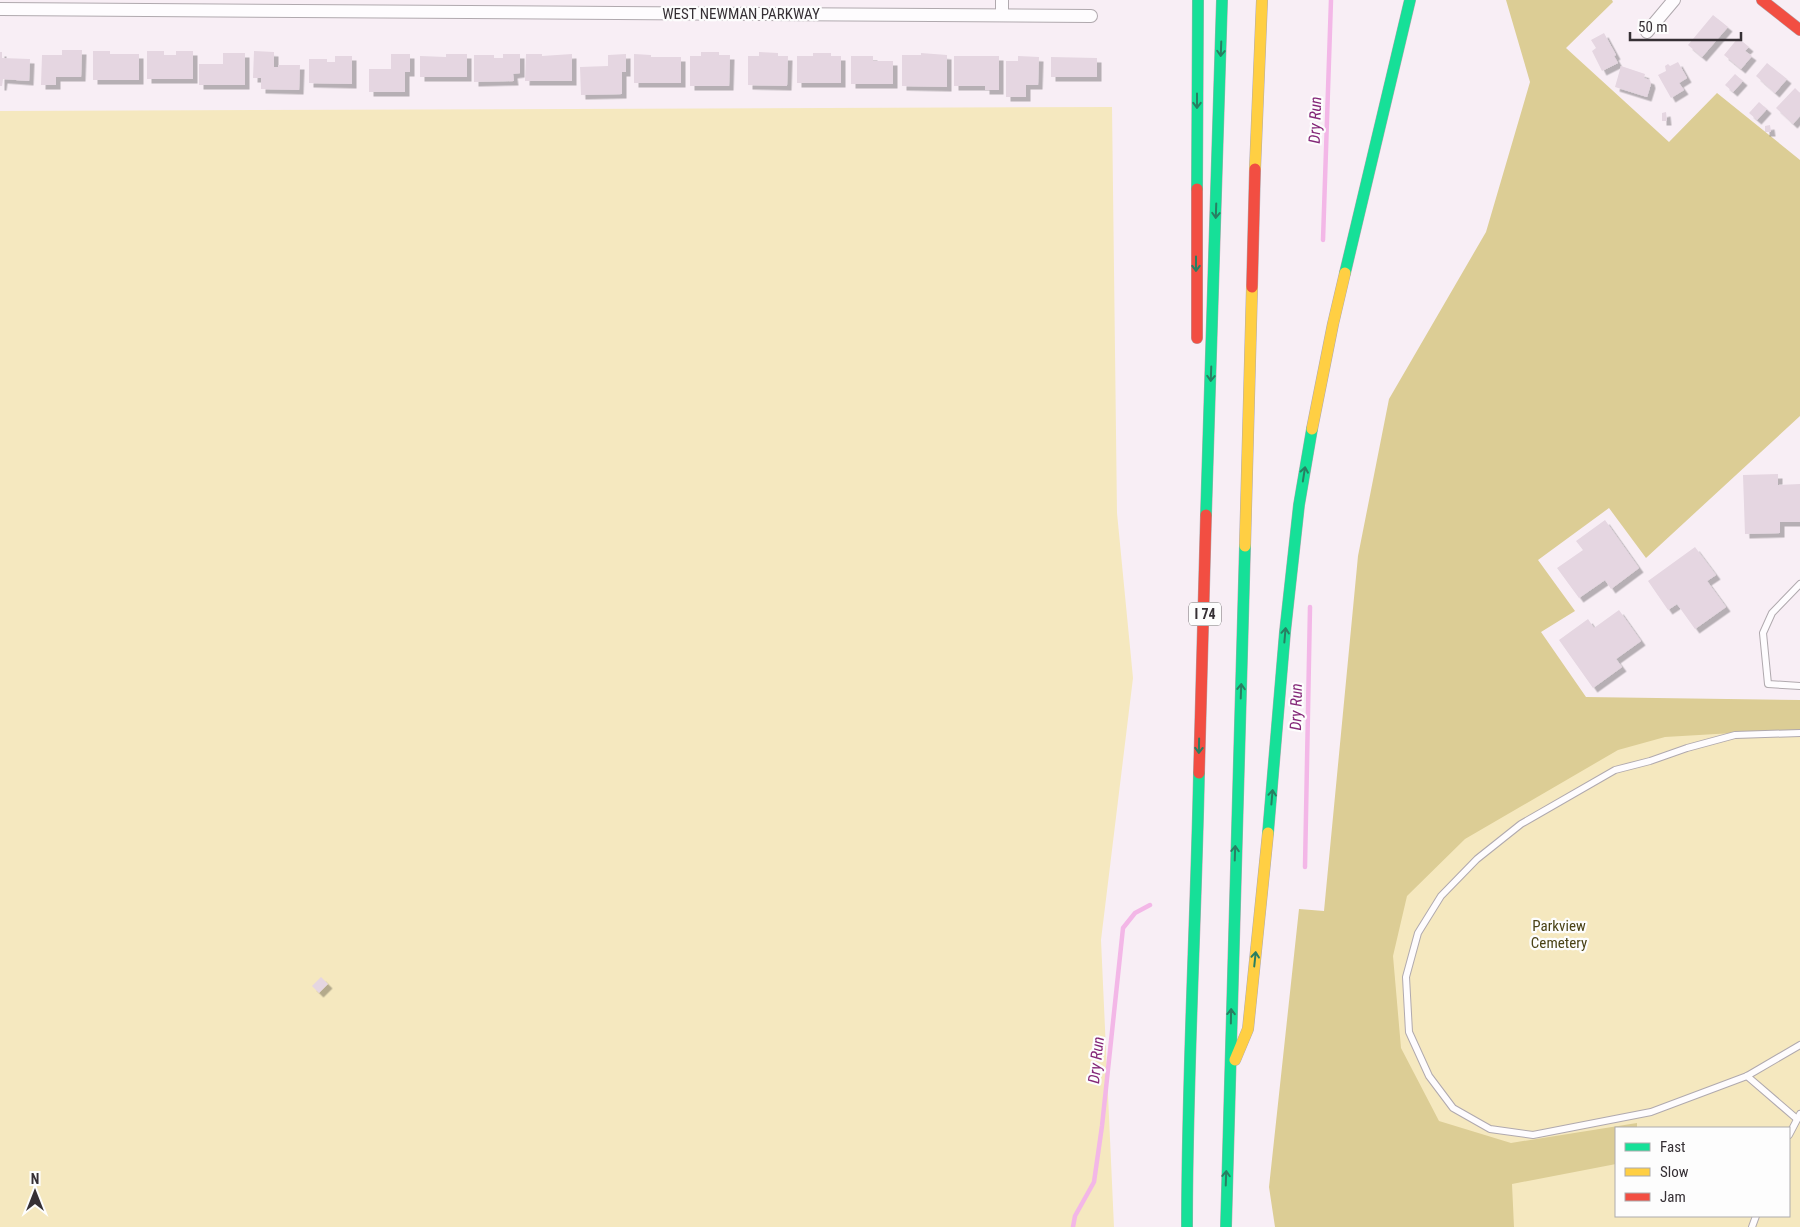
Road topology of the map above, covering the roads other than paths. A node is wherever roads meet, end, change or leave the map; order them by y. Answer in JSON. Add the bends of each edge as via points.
{"nodes":[{"id":1,"x":1002,"y":0,"type":"edge"},
{"id":2,"x":1198,"y":0,"type":"edge"},
{"id":3,"x":1222,"y":0,"type":"edge"},
{"id":4,"x":1262,"y":0,"type":"edge"},
{"id":5,"x":1410,"y":0,"type":"edge"},
{"id":6,"x":1674,"y":0,"type":"edge"},
{"id":7,"x":1762,"y":0,"type":"edge"},
{"id":8,"x":1767,"y":0,"type":"edge"},
{"id":9,"x":0,"y":9,"type":"edge"},
{"id":10,"x":1002,"y":15,"type":"junction"},
{"id":11,"x":1091,"y":16,"type":"dead end"},
{"id":12,"x":1800,"y":30,"type":"edge"},
{"id":13,"x":1647,"y":32,"type":"dead end"},
{"id":14,"x":1197,"y":346,"type":"dead end"},
{"id":15,"x":1198,"y":413,"type":"dead end"},
{"id":16,"x":1800,"y":584,"type":"edge"},
{"id":17,"x":1800,"y":686,"type":"edge"},
{"id":18,"x":1200,"y":717,"type":"junction"},
{"id":19,"x":1800,"y":733,"type":"edge"},
{"id":20,"x":1800,"y":1045,"type":"edge"},
{"id":21,"x":1229,"y":1073,"type":"junction"},
{"id":22,"x":1747,"y":1076,"type":"junction"},
{"id":23,"x":1799,"y":1117,"type":"edge"},
{"id":24,"x":1790,"y":1132,"type":"edge"},
{"id":25,"x":1187,"y":1227,"type":"edge"},
{"id":26,"x":1226,"y":1227,"type":"edge"}],
"edges":[{"from":1,"to":10,"type":"street"},
{"from":2,"to":14,"type":"main road","one_way":true},
{"from":3,"to":18,"type":"main road","number":"I 74","one_way":true},
{"from":21,"to":4,"type":"main road","number":"I 74","one_way":true},
{"from":21,"to":5,"type":"main road","one_way":true,"via":[[1248,1029],[1296,527],[1309,447],[1334,324]]},
{"from":6,"to":13,"type":"street"},
{"from":7,"to":12,"type":"main road"},
{"from":8,"to":12,"type":"main road"},
{"from":9,"to":10,"type":"street","name":"WEST NEWMAN PARKWAY"},
{"from":10,"to":11,"type":"street","name":"WEST NEWMAN PARKWAY"},
{"from":15,"to":18,"type":"main road","via":[[1202,590]]},
{"from":16,"to":17,"type":"lane","via":[[1772,613],[1763,633],[1768,684]]},
{"from":18,"to":25,"type":"main road","number":"I 74","one_way":true},
{"from":19,"to":22,"type":"lane","via":[[1735,736],[1615,770],[1521,824],[1477,859],[1441,896],[1418,933],[1406,977],[1409,1032],[1429,1076],[1453,1108],[1490,1129],[1533,1135],[1652,1112]]},
{"from":20,"to":22,"type":"lane"},
{"from":26,"to":21,"type":"main road","number":"I 74","one_way":true},
{"from":22,"to":23,"type":"lane"},
{"from":23,"to":24,"type":"lane"}]}
